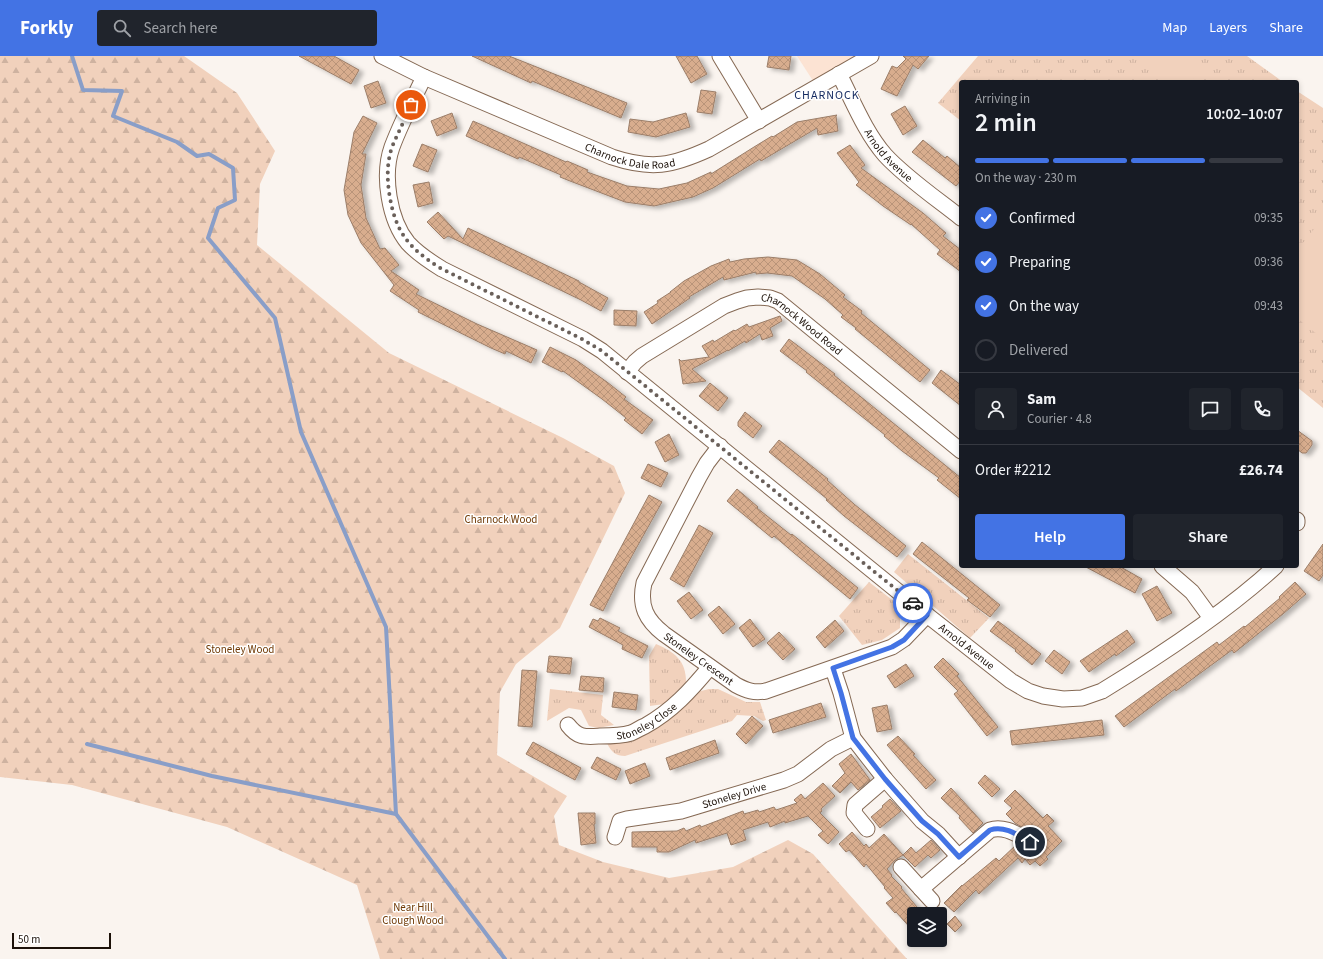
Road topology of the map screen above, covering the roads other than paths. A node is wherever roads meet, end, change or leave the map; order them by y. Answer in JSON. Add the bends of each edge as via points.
{"nodes":[{"id":1,"x":382,"y":56,"type":"edge"},
{"id":2,"x":720,"y":56,"type":"edge"},
{"id":3,"x":871,"y":56,"type":"edge"},
{"id":4,"x":839,"y":74,"type":"junction"},
{"id":5,"x":424,"y":77,"type":"junction"},
{"id":6,"x":759,"y":122,"type":"junction"},
{"id":7,"x":959,"y":216,"type":"edge"},
{"id":8,"x":627,"y":372,"type":"junction"},
{"id":9,"x":720,"y":446,"type":"junction"},
{"id":10,"x":959,"y":450,"type":"edge"},
{"id":11,"x":1164,"y":568,"type":"edge"},
{"id":12,"x":1274,"y":568,"type":"edge"},
{"id":13,"x":927,"y":615,"type":"junction"},
{"id":14,"x":1211,"y":618,"type":"junction"},
{"id":15,"x":710,"y":667,"type":"junction"},
{"id":16,"x":833,"y":668,"type":"junction"},
{"id":17,"x":568,"y":725,"type":"dead end"},
{"id":18,"x":853,"y":738,"type":"junction"},
{"id":19,"x":885,"y":779,"type":"junction"},
{"id":20,"x":867,"y":828,"type":"dead end"},
{"id":21,"x":615,"y":837,"type":"dead end"},
{"id":22,"x":1030,"y":842,"type":"dead end"},
{"id":23,"x":959,"y":857,"type":"junction"},
{"id":24,"x":901,"y":866,"type":"dead end"},
{"id":25,"x":921,"y":889,"type":"junction"},
{"id":26,"x":932,"y":901,"type":"dead end"}],
"edges":[{"from":1,"to":5,"type":"street","name":"Charnock Dale Road"},
{"from":2,"to":6,"type":"street"},
{"from":3,"to":4,"type":"street","name":"Charnock Dale Road"},
{"from":4,"to":6,"type":"street","name":"Charnock Dale Road"},
{"from":4,"to":7,"type":"street","name":"Arnold Avenue","via":[[868,130],[884,154]]},
{"from":5,"to":6,"type":"street","name":"Charnock Dale Road","via":[[632,164],[667,164],[692,157]]},
{"from":5,"to":8,"type":"street","name":"Arnold Avenue","via":[[392,148],[388,167],[388,187],[398,229],[423,257],[442,269],[582,339],[602,351]]},
{"from":8,"to":9,"type":"street","name":"Arnold Avenue"},
{"from":8,"to":10,"type":"street","name":"Charnock Wood Road","via":[[642,356],[724,306],[747,298],[770,298],[778,301]]},
{"from":9,"to":13,"type":"street","name":"Arnold Avenue"},
{"from":9,"to":15,"type":"street","name":"Stoneley Crescent","via":[[699,477],[644,583],[642,594],[645,612],[655,627]]},
{"from":11,"to":14,"type":"street","via":[[1192,592]]},
{"from":12,"to":14,"type":"street","name":"Arnold Avenue"},
{"from":13,"to":14,"type":"street","name":"Arnold Avenue","via":[[1016,684],[1028,691],[1063,700],[1082,698],[1102,691]]},
{"from":13,"to":16,"type":"street","name":"Stoneley Crescent","via":[[904,640],[892,647]]},
{"from":15,"to":16,"type":"street","name":"Stoneley Crescent","via":[[736,685],[757,693]]},
{"from":15,"to":17,"type":"street","name":"Stoneley Close","via":[[683,699],[652,722],[631,733],[587,737],[574,733]]},
{"from":16,"to":18,"type":"street"},
{"from":18,"to":19,"type":"street"},
{"from":18,"to":21,"type":"street","name":"Stoneley Drive","via":[[831,749],[798,774],[784,780],[681,811],[627,819],[620,822]]},
{"from":19,"to":20,"type":"street","via":[[855,805],[854,813]]},
{"from":19,"to":23,"type":"street","via":[[922,821]]},
{"from":22,"to":23,"type":"street","via":[[1015,833],[995,828]]},
{"from":23,"to":25,"type":"street"},
{"from":24,"to":25,"type":"street"},
{"from":25,"to":26,"type":"street"}]}
